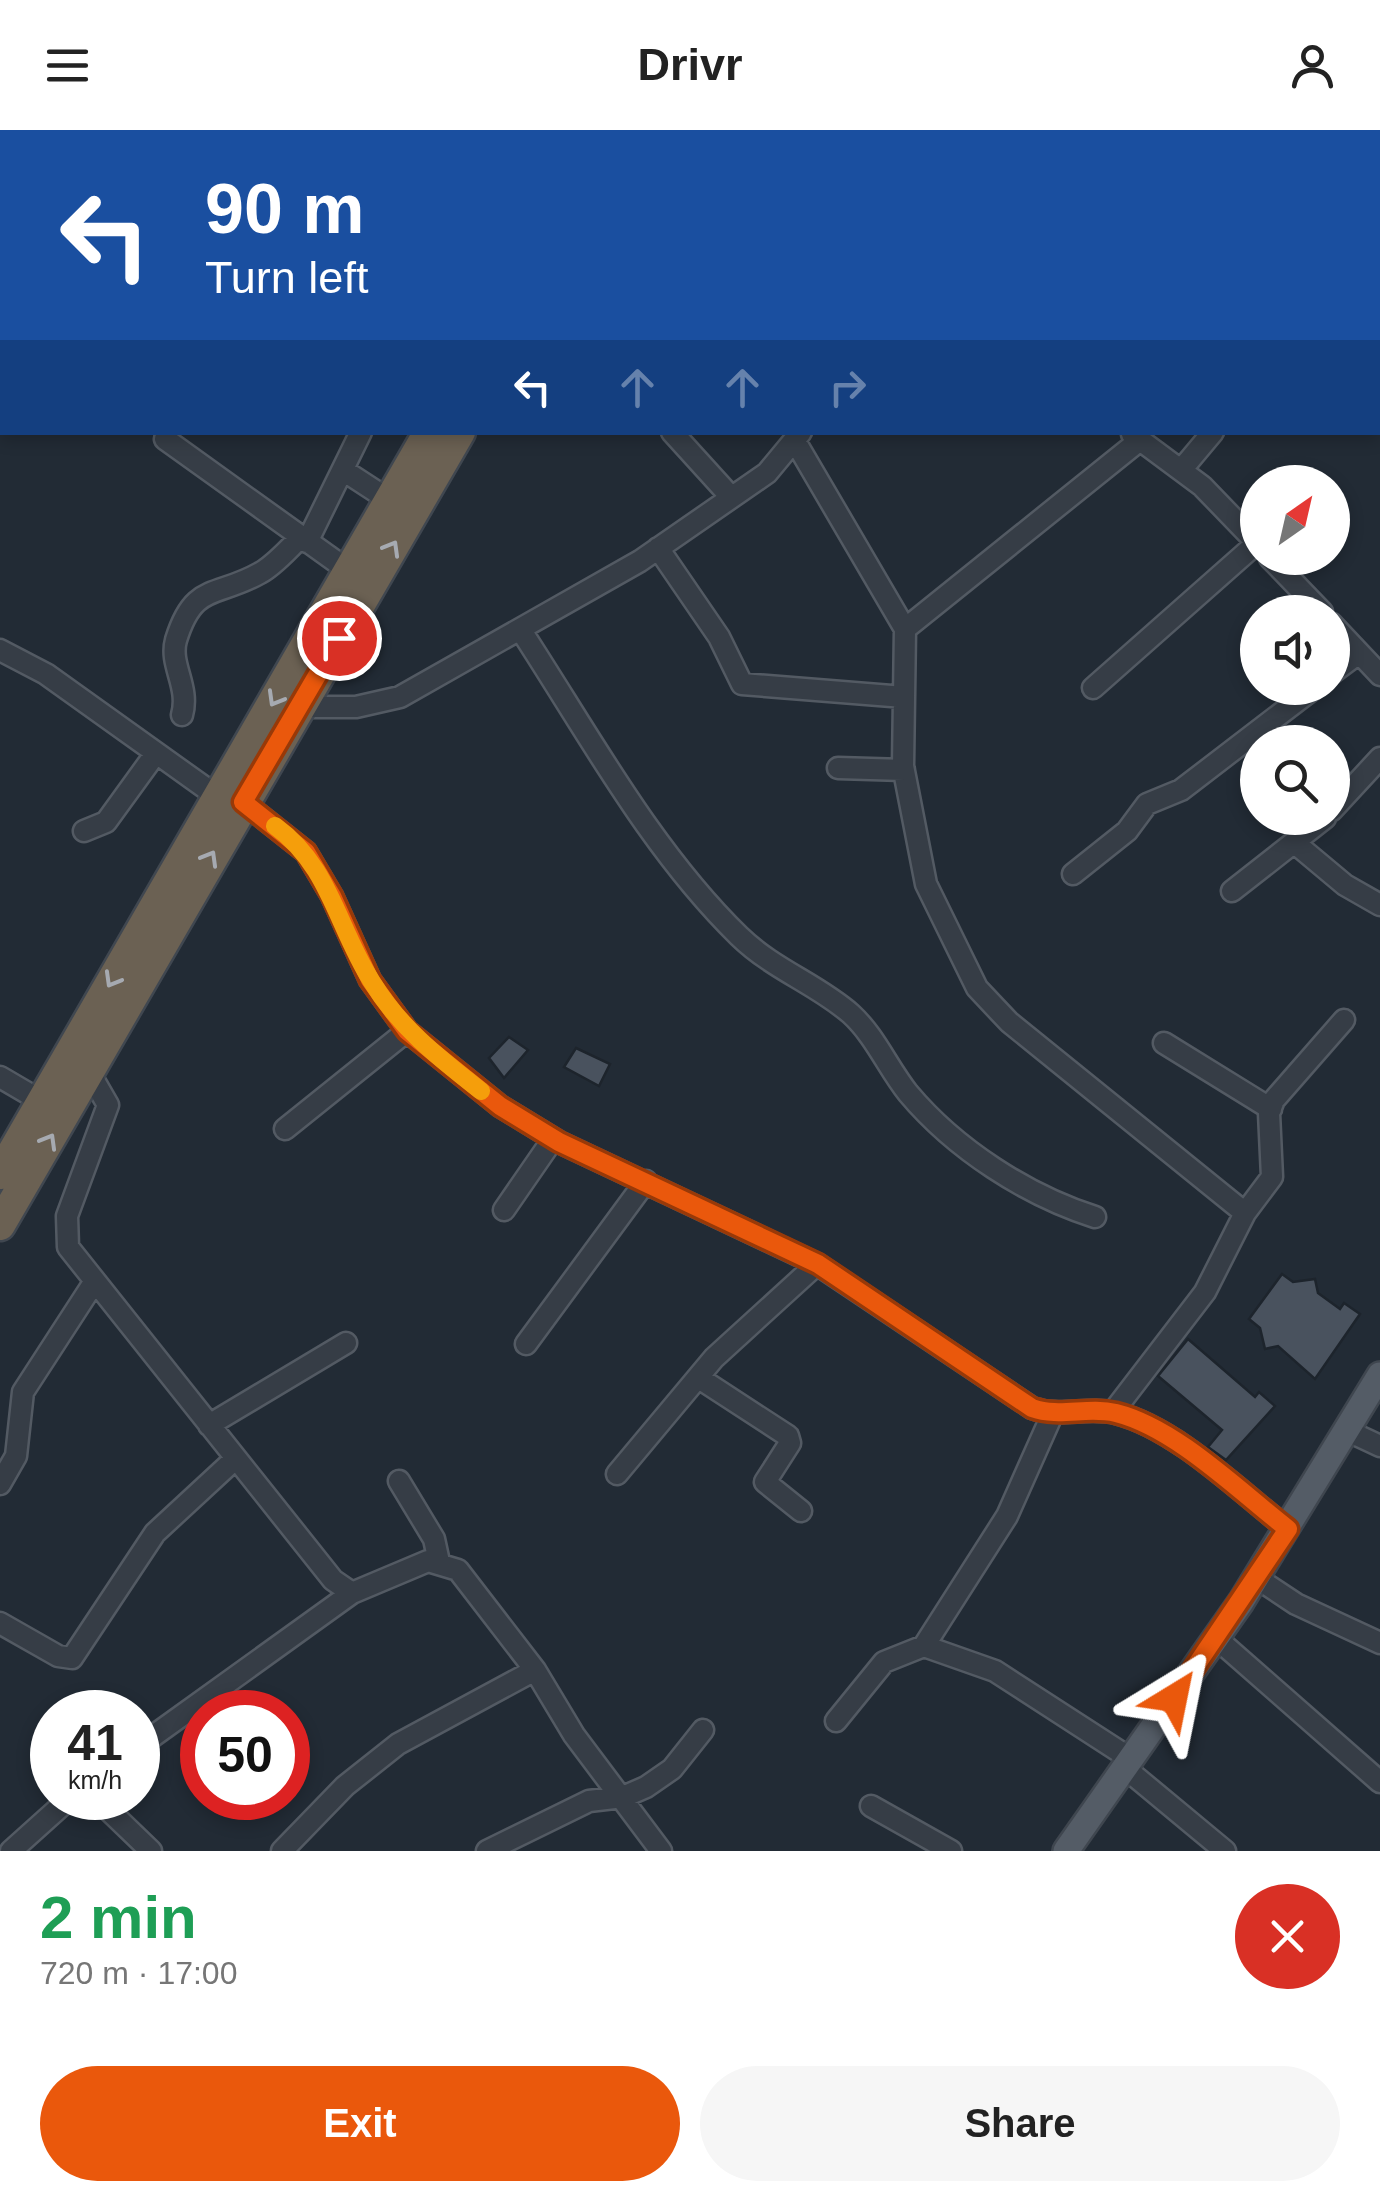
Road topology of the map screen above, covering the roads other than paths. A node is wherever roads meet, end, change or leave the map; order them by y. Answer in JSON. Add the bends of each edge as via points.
{"nodes":[{"id":1,"x":360,"y":435,"type":"edge"},
{"id":2,"x":426,"y":435,"type":"edge"},
{"id":3,"x":458,"y":435,"type":"edge"},
{"id":4,"x":675,"y":435,"type":"edge"},
{"id":5,"x":1210,"y":435,"type":"edge"},
{"id":6,"x":1135,"y":436,"type":"edge"},
{"id":7,"x":798,"y":437,"type":"edge"},
{"id":8,"x":165,"y":439,"type":"dead end"},
{"id":9,"x":1182,"y":469,"type":"junction"},
{"id":10,"x":343,"y":470,"type":"junction"},
{"id":11,"x":731,"y":498,"type":"junction"},
{"id":12,"x":389,"y":500,"type":"junction"},
{"id":13,"x":1240,"y":527,"type":"edge"},
{"id":14,"x":304,"y":540,"type":"junction"},
{"id":15,"x":658,"y":548,"type":"junction"},
{"id":16,"x":1240,"y":559,"type":"edge"},
{"id":17,"x":348,"y":571,"type":"junction"},
{"id":18,"x":1286,"y":575,"type":"edge"},
{"id":19,"x":1306,"y":595,"type":"edge"},
{"id":20,"x":520,"y":629,"type":"junction"},
{"id":21,"x":905,"y":629,"type":"junction"},
{"id":22,"x":1350,"y":643,"type":"edge"},
{"id":23,"x":0,"y":650,"type":"edge"},
{"id":24,"x":1360,"y":653,"type":"junction"},
{"id":25,"x":1350,"y":660,"type":"edge"},
{"id":26,"x":1380,"y":675,"type":"edge"},
{"id":27,"x":1094,"y":688,"type":"dead end"},
{"id":28,"x":904,"y":697,"type":"junction"},
{"id":29,"x":1292,"y":705,"type":"edge"},
{"id":30,"x":298,"y":707,"type":"junction"},
{"id":31,"x":182,"y":715,"type":"dead end"},
{"id":32,"x":156,"y":753,"type":"junction"},
{"id":33,"x":1380,"y":758,"type":"edge"},
{"id":34,"x":838,"y":768,"type":"dead end"},
{"id":35,"x":904,"y":770,"type":"junction"},
{"id":36,"x":1350,"y":790,"type":"edge"},
{"id":37,"x":230,"y":800,"type":"junction"},
{"id":38,"x":84,"y":831,"type":"dead end"},
{"id":39,"x":1306,"y":835,"type":"edge"},
{"id":40,"x":1296,"y":844,"type":"junction"},
{"id":41,"x":1073,"y":874,"type":"dead end"},
{"id":42,"x":1232,"y":892,"type":"dead end"},
{"id":43,"x":1380,"y":905,"type":"edge"},
{"id":44,"x":1344,"y":1020,"type":"dead end"},
{"id":45,"x":407,"y":1031,"type":"junction"},
{"id":46,"x":1164,"y":1043,"type":"dead end"},
{"id":47,"x":89,"y":1072,"type":"junction"},
{"id":48,"x":0,"y":1077,"type":"edge"},
{"id":49,"x":42,"y":1102,"type":"junction"},
{"id":50,"x":1271,"y":1109,"type":"junction"},
{"id":51,"x":285,"y":1129,"type":"dead end"},
{"id":52,"x":553,"y":1139,"type":"junction"},
{"id":53,"x":0,"y":1174,"type":"edge"},
{"id":54,"x":646,"y":1181,"type":"junction"},
{"id":55,"x":504,"y":1210,"type":"dead end"},
{"id":56,"x":1245,"y":1212,"type":"junction"},
{"id":57,"x":1095,"y":1217,"type":"dead end"},
{"id":58,"x":0,"y":1225,"type":"edge"},
{"id":59,"x":818,"y":1264,"type":"junction"},
{"id":60,"x":95,"y":1281,"type":"junction"},
{"id":61,"x":346,"y":1344,"type":"dead end"},
{"id":62,"x":526,"y":1344,"type":"dead end"},
{"id":63,"x":1380,"y":1375,"type":"edge"},
{"id":64,"x":699,"y":1378,"type":"junction"},
{"id":65,"x":1114,"y":1412,"type":"junction"},
{"id":66,"x":1052,"y":1415,"type":"junction"},
{"id":67,"x":209,"y":1425,"type":"junction"},
{"id":68,"x":1348,"y":1431,"type":"junction"},
{"id":69,"x":1380,"y":1446,"type":"edge"},
{"id":70,"x":235,"y":1459,"type":"junction"},
{"id":71,"x":617,"y":1474,"type":"dead end"},
{"id":72,"x":399,"y":1481,"type":"dead end"},
{"id":73,"x":0,"y":1484,"type":"edge"},
{"id":74,"x":801,"y":1511,"type":"dead end"},
{"id":75,"x":1288,"y":1529,"type":"junction"},
{"id":76,"x":438,"y":1562,"type":"junction"},
{"id":77,"x":1257,"y":1578,"type":"junction"},
{"id":78,"x":352,"y":1593,"type":"junction"},
{"id":79,"x":0,"y":1623,"type":"edge"},
{"id":80,"x":1216,"y":1638,"type":"junction"},
{"id":81,"x":1380,"y":1643,"type":"edge"},
{"id":82,"x":924,"y":1646,"type":"junction"},
{"id":83,"x":535,"y":1670,"type":"junction"},
{"id":84,"x":836,"y":1721,"type":"dead end"},
{"id":85,"x":703,"y":1730,"type":"dead end"},
{"id":86,"x":160,"y":1731,"type":"edge"},
{"id":87,"x":1128,"y":1763,"type":"junction"},
{"id":88,"x":1380,"y":1782,"type":"edge"},
{"id":89,"x":623,"y":1798,"type":"junction"},
{"id":90,"x":871,"y":1806,"type":"dead end"},
{"id":91,"x":46,"y":1820,"type":"edge"},
{"id":92,"x":119,"y":1820,"type":"edge"},
{"id":93,"x":11,"y":1851,"type":"edge"},
{"id":94,"x":151,"y":1851,"type":"edge"},
{"id":95,"x":282,"y":1851,"type":"edge"},
{"id":96,"x":487,"y":1851,"type":"edge"},
{"id":97,"x":661,"y":1851,"type":"edge"},
{"id":98,"x":951,"y":1851,"type":"edge"},
{"id":99,"x":1066,"y":1851,"type":"edge"},
{"id":100,"x":1224,"y":1851,"type":"edge"}],
"edges":[{"from":1,"to":10,"type":"street"},
{"from":2,"to":12,"type":"highway"},
{"from":30,"to":3,"type":"highway","one_way":true},
{"from":4,"to":11,"type":"street"},
{"from":5,"to":9,"type":"street"},
{"from":6,"to":9,"type":"street"},
{"from":6,"to":21,"type":"street"},
{"from":7,"to":11,"type":"street","via":[[767,472]]},
{"from":7,"to":21,"type":"street"},
{"from":8,"to":14,"type":"street"},
{"from":9,"to":13,"type":"street"},
{"from":10,"to":12,"type":"street"},
{"from":10,"to":14,"type":"street"},
{"from":11,"to":15,"type":"street"},
{"from":12,"to":17,"type":"highway"},
{"from":14,"to":17,"type":"street"},
{"from":14,"to":31,"type":"street","via":[[263,572],[200,594],[174,646],[187,696]]},
{"from":15,"to":20,"type":"street"},
{"from":15,"to":28,"type":"street","via":[[720,638],[742,684]]},
{"from":16,"to":27,"type":"street"},
{"from":17,"to":37,"type":"highway","one_way":true},
{"from":18,"to":19,"type":"street"},
{"from":20,"to":30,"type":"street","via":[[400,697],[356,707]]},
{"from":20,"to":57,"type":"street","via":[[646,823],[736,934],[768,964],[850,1013],[904,1088],[946,1131],[1030,1190]]},
{"from":21,"to":28,"type":"street"},
{"from":22,"to":24,"type":"street"},
{"from":23,"to":32,"type":"street","via":[[46,674]]},
{"from":24,"to":25,"type":"street"},
{"from":24,"to":26,"type":"street"},
{"from":28,"to":35,"type":"street"},
{"from":29,"to":41,"type":"street","via":[[1180,790],[1147,804],[1128,831]]},
{"from":30,"to":37,"type":"highway"},
{"from":32,"to":37,"type":"street"},
{"from":32,"to":38,"type":"street","via":[[106,822]]},
{"from":33,"to":36,"type":"street"},
{"from":34,"to":35,"type":"street"},
{"from":35,"to":56,"type":"street","via":[[926,884],[977,988]]},
{"from":37,"to":45,"type":"street","via":[[306,852],[370,980]]},
{"from":47,"to":37,"type":"highway","one_way":true},
{"from":37,"to":49,"type":"highway","one_way":true},
{"from":39,"to":40,"type":"street"},
{"from":40,"to":42,"type":"street"},
{"from":40,"to":43,"type":"street"},
{"from":44,"to":50,"type":"street"},
{"from":45,"to":51,"type":"street"},
{"from":45,"to":52,"type":"street"},
{"from":46,"to":50,"type":"street"},
{"from":58,"to":47,"type":"highway","one_way":true},
{"from":47,"to":60,"type":"street","via":[[108,1105],[66,1233],[68,1247]]},
{"from":48,"to":49,"type":"street"},
{"from":49,"to":53,"type":"highway"},
{"from":50,"to":56,"type":"street","via":[[1272,1177]]},
{"from":52,"to":54,"type":"street"},
{"from":52,"to":55,"type":"street"},
{"from":54,"to":59,"type":"street"},
{"from":54,"to":62,"type":"street"},
{"from":56,"to":65,"type":"street","via":[[1205,1292]]},
{"from":59,"to":64,"type":"street"},
{"from":59,"to":66,"type":"street","via":[[1012,1398]]},
{"from":60,"to":67,"type":"street"},
{"from":60,"to":73,"type":"street","via":[[22,1392],[16,1456]]},
{"from":61,"to":67,"type":"street"},
{"from":63,"to":68,"type":"main road"},
{"from":64,"to":71,"type":"street"},
{"from":64,"to":74,"type":"street","via":[[788,1436],[766,1482]]},
{"from":65,"to":66,"type":"street"},
{"from":65,"to":75,"type":"street","via":[[1155,1427]]},
{"from":66,"to":82,"type":"street","via":[[1007,1516]]},
{"from":67,"to":70,"type":"street"},
{"from":68,"to":69,"type":"street"},
{"from":68,"to":75,"type":"main road"},
{"from":70,"to":78,"type":"street","via":[[333,1580]]},
{"from":70,"to":79,"type":"street","via":[[155,1533],[72,1658]]},
{"from":72,"to":76,"type":"street","via":[[434,1538]]},
{"from":75,"to":77,"type":"main road"},
{"from":76,"to":78,"type":"street"},
{"from":76,"to":83,"type":"street","via":[[458,1570]]},
{"from":77,"to":80,"type":"main road"},
{"from":77,"to":81,"type":"street"},
{"from":78,"to":86,"type":"street"},
{"from":80,"to":87,"type":"main road"},
{"from":80,"to":88,"type":"street"},
{"from":82,"to":84,"type":"street","via":[[884,1662]]},
{"from":82,"to":87,"type":"street","via":[[995,1671]]},
{"from":83,"to":89,"type":"street"},
{"from":83,"to":95,"type":"street","via":[[398,1744],[345,1786]]},
{"from":85,"to":89,"type":"street","via":[[672,1769]]},
{"from":87,"to":99,"type":"main road"},
{"from":87,"to":100,"type":"street"},
{"from":89,"to":96,"type":"street","via":[[589,1801]]},
{"from":89,"to":97,"type":"street"},
{"from":90,"to":98,"type":"street"},
{"from":91,"to":93,"type":"street"},
{"from":92,"to":94,"type":"street"}]}
